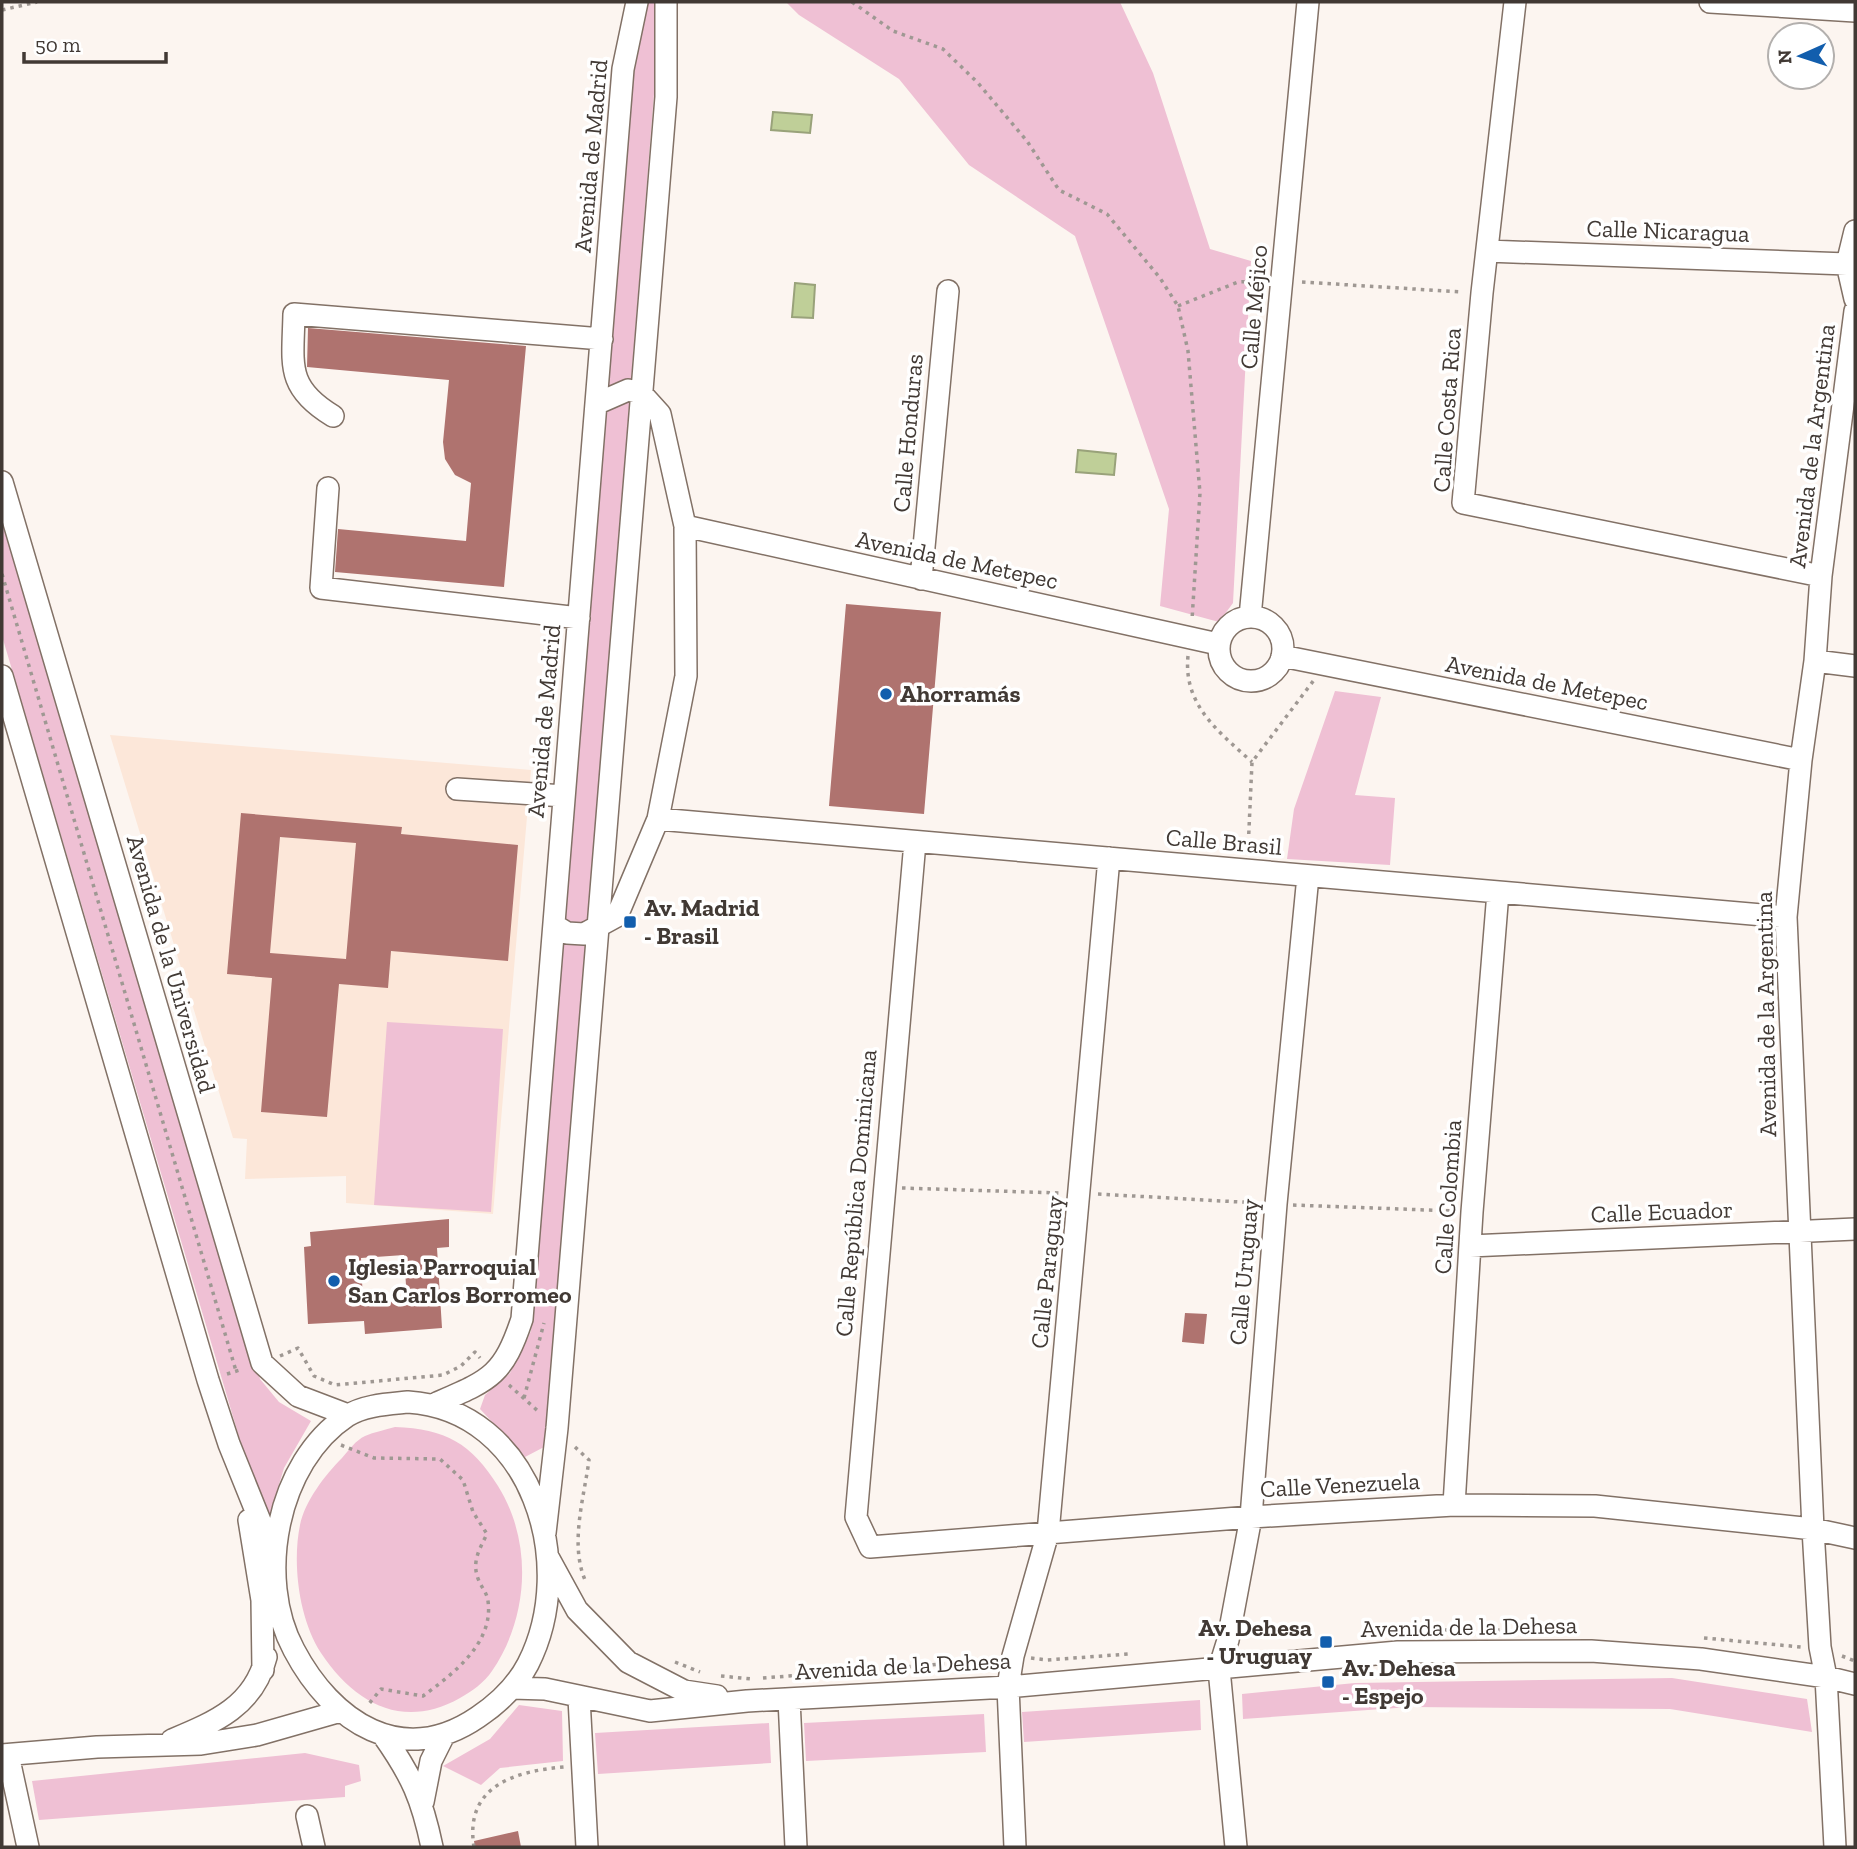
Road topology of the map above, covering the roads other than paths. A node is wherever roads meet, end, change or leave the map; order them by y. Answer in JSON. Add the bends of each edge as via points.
{"nodes":[{"id":1,"x":637,"y":2,"type":"edge"},
{"id":2,"x":666,"y":2,"type":"edge"},
{"id":3,"x":1308,"y":2,"type":"edge"},
{"id":4,"x":1515,"y":2,"type":"edge"},
{"id":5,"x":1710,"y":2,"type":"edge"},
{"id":6,"x":1855,"y":11,"type":"edge"},
{"id":7,"x":1855,"y":232,"type":"edge"},
{"id":8,"x":1487,"y":251,"type":"junction"},
{"id":9,"x":1847,"y":264,"type":"junction"},
{"id":10,"x":948,"y":291,"type":"dead end"},
{"id":11,"x":1855,"y":299,"type":"edge"},
{"id":12,"x":1855,"y":311,"type":"edge"},
{"id":13,"x":601,"y":339,"type":"junction"},
{"id":14,"x":641,"y":393,"type":"junction"},
{"id":15,"x":596,"y":404,"type":"junction"},
{"id":16,"x":332,"y":416,"type":"dead end"},
{"id":17,"x":2,"y":482,"type":"edge"},
{"id":18,"x":328,"y":488,"type":"dead end"},
{"id":19,"x":685,"y":526,"type":"junction"},
{"id":20,"x":1821,"y":576,"type":"junction"},
{"id":21,"x":921,"y":579,"type":"junction"},
{"id":22,"x":1250,"y":617,"type":"junction"},
{"id":23,"x":579,"y":618,"type":"junction"},
{"id":24,"x":1218,"y":644,"type":"junction"},
{"id":25,"x":1282,"y":656,"type":"junction"},
{"id":26,"x":1815,"y":661,"type":"junction"},
{"id":27,"x":1855,"y":666,"type":"edge"},
{"id":28,"x":2,"y":676,"type":"edge"},
{"id":29,"x":1801,"y":760,"type":"junction"},
{"id":30,"x":457,"y":789,"type":"dead end"},
{"id":31,"x":564,"y":796,"type":"junction"},
{"id":32,"x":658,"y":819,"type":"junction"},
{"id":33,"x":915,"y":842,"type":"junction"},
{"id":34,"x":1109,"y":858,"type":"junction"},
{"id":35,"x":1308,"y":876,"type":"junction"},
{"id":36,"x":1498,"y":892,"type":"junction"},
{"id":37,"x":1786,"y":918,"type":"junction"},
{"id":38,"x":554,"y":925,"type":"junction"},
{"id":39,"x":597,"y":929,"type":"junction"},
{"id":40,"x":1855,"y":1230,"type":"edge"},
{"id":41,"x":1799,"y":1233,"type":"junction"},
{"id":42,"x":1470,"y":1246,"type":"junction"},
{"id":43,"x":436,"y":1404,"type":"junction"},
{"id":44,"x":348,"y":1415,"type":"junction"},
{"id":45,"x":229,"y":1444,"type":"junction"},
{"id":46,"x":1454,"y":1505,"type":"junction"},
{"id":47,"x":1251,"y":1517,"type":"junction"},
{"id":48,"x":1813,"y":1529,"type":"junction"},
{"id":49,"x":1048,"y":1534,"type":"junction"},
{"id":50,"x":1855,"y":1538,"type":"edge"},
{"id":51,"x":545,"y":1544,"type":"junction"},
{"id":52,"x":870,"y":1547,"type":"joint"},
{"id":53,"x":275,"y":1559,"type":"junction"},
{"id":54,"x":279,"y":1600,"type":"junction"},
{"id":55,"x":1219,"y":1669,"type":"junction"},
{"id":56,"x":263,"y":1670,"type":"junction"},
{"id":57,"x":1826,"y":1676,"type":"junction"},
{"id":58,"x":1855,"y":1684,"type":"edge"},
{"id":59,"x":1008,"y":1687,"type":"junction"},
{"id":60,"x":512,"y":1688,"type":"junction"},
{"id":61,"x":579,"y":1698,"type":"junction"},
{"id":62,"x":789,"y":1699,"type":"junction"},
{"id":63,"x":747,"y":1701,"type":"junction"},
{"id":64,"x":349,"y":1706,"type":"junction"},
{"id":65,"x":383,"y":1735,"type":"junction"},
{"id":66,"x":443,"y":1737,"type":"junction"},
{"id":67,"x":159,"y":1745,"type":"junction"},
{"id":68,"x":5,"y":1755,"type":"edge"},
{"id":69,"x":423,"y":1802,"type":"junction"},
{"id":70,"x":307,"y":1816,"type":"dead end"},
{"id":71,"x":28,"y":1847,"type":"edge"},
{"id":72,"x":314,"y":1847,"type":"edge"},
{"id":73,"x":432,"y":1847,"type":"edge"},
{"id":74,"x":587,"y":1847,"type":"edge"},
{"id":75,"x":796,"y":1847,"type":"edge"},
{"id":76,"x":1015,"y":1847,"type":"edge"},
{"id":77,"x":1236,"y":1847,"type":"edge"},
{"id":78,"x":1835,"y":1847,"type":"edge"}],
"edges":[{"from":1,"to":13,"type":"street","name":"Avenida de Madrid","via":[[623,69]]},
{"from":2,"to":14,"type":"street","via":[[666,97]]},
{"from":3,"to":22,"type":"street","name":"Calle Méjico"},
{"from":4,"to":8,"type":"street","name":"Calle Costa Rica"},
{"from":5,"to":6,"type":"street"},
{"from":7,"to":9,"type":"street","name":"Avenida de la Argentina"},
{"from":8,"to":9,"type":"street","name":"Calle Nicaragua"},
{"from":8,"to":20,"type":"street","name":"Calle Costa Rica","via":[[1463,503]]},
{"from":9,"to":11,"type":"street","name":"Avenida de la Argentina"},
{"from":10,"to":21,"type":"street","name":"Calle Honduras"},
{"from":12,"to":20,"type":"street","name":"Avenida de la Argentina"},
{"from":13,"to":15,"type":"street","name":"Avenida de Madrid"},
{"from":13,"to":16,"type":"street","via":[[295,314],[293,362],[299,383],[306,398]]},
{"from":14,"to":15,"type":"street","via":[[628,390]]},
{"from":14,"to":19,"type":"street","via":[[660,414]]},
{"from":14,"to":39,"type":"street"},
{"from":15,"to":23,"type":"street","name":"Avenida de Madrid"},
{"from":17,"to":44,"type":"street","name":"Avenida de la Universidad","via":[[262,1363],[298,1396]]},
{"from":18,"to":23,"type":"street","via":[[321,588]]},
{"from":19,"to":21,"type":"street","name":"Avenida de Metepec"},
{"from":19,"to":32,"type":"street","via":[[686,676]]},
{"from":20,"to":26,"type":"street","name":"Avenida de la Argentina"},
{"from":21,"to":24,"type":"street","name":"Avenida de Metepec"},
{"from":22,"to":24,"type":"street","via":[[1229,625]]},
{"from":22,"to":25,"type":"street","via":[[1276,629]]},
{"from":23,"to":31,"type":"street","name":"Avenida de Madrid"},
{"from":24,"to":25,"type":"street","via":[[1222,666],[1239,680],[1250,682],[1271,675]]},
{"from":25,"to":29,"type":"street","name":"Avenida de Metepec"},
{"from":26,"to":27,"type":"street"},
{"from":26,"to":29,"type":"street","name":"Avenida de la Argentina"},
{"from":28,"to":45,"type":"street"},
{"from":29,"to":37,"type":"street","name":"Avenida de la Argentina"},
{"from":30,"to":31,"type":"street"},
{"from":31,"to":38,"type":"street","name":"Avenida de Madrid"},
{"from":32,"to":33,"type":"street","name":"Calle Brasil"},
{"from":32,"to":39,"type":"street","via":[[617,916]]},
{"from":33,"to":34,"type":"street","name":"Calle Brasil"},
{"from":33,"to":52,"type":"street","name":"Calle República Dominicana","via":[[856,1517]]},
{"from":34,"to":35,"type":"street","name":"Calle Brasil"},
{"from":34,"to":49,"type":"street","name":"Calle Paraguay"},
{"from":35,"to":36,"type":"street","name":"Calle Brasil"},
{"from":35,"to":47,"type":"street","name":"Calle Uruguay"},
{"from":36,"to":37,"type":"street","name":"Calle Brasil"},
{"from":36,"to":42,"type":"street","name":"Calle Colombia"},
{"from":37,"to":41,"type":"street","name":"Avenida de la Argentina"},
{"from":38,"to":39,"type":"street","via":[[576,934]]},
{"from":38,"to":43,"type":"street","name":"Avenida de Madrid","via":[[522,1319],[510,1353],[496,1373]]},
{"from":39,"to":51,"type":"street"},
{"from":40,"to":41,"type":"street","name":"Calle Ecuador"},
{"from":41,"to":42,"type":"street","name":"Calle Ecuador"},
{"from":41,"to":48,"type":"street","name":"Avenida de la Argentina"},
{"from":42,"to":46,"type":"street","name":"Calle Colombia"},
{"from":43,"to":44,"type":"street","via":[[387,1404]]},
{"from":43,"to":51,"type":"street","via":[[466,1415],[518,1465],[535,1502]]},
{"from":44,"to":53,"type":"street","via":[[314,1448],[294,1481],[281,1513]]},
{"from":45,"to":53,"type":"street"},
{"from":45,"to":56,"type":"street","via":[[253,1537],[262,1600]]},
{"from":46,"to":47,"type":"street","name":"Calle Venezuela"},
{"from":46,"to":48,"type":"street","name":"Calle Venezuela","via":[[1595,1506]]},
{"from":47,"to":49,"type":"street","name":"Calle Venezuela"},
{"from":47,"to":55,"type":"street","name":"Calle Uruguay"},
{"from":48,"to":50,"type":"street","name":"Calle Venezuela"},
{"from":48,"to":57,"type":"street","name":"Avenida de la Argentina"},
{"from":49,"to":52,"type":"street","name":"Calle Venezuela"},
{"from":49,"to":59,"type":"street","name":"Calle Paraguay"},
{"from":51,"to":60,"type":"street","via":[[544,1614],[528,1665]]},
{"from":51,"to":63,"type":"street","name":"Avenida de la Dehesa","via":[[577,1610],[628,1662],[684,1691]]},
{"from":53,"to":54,"type":"street"},
{"from":54,"to":56,"type":"street"},
{"from":54,"to":64,"type":"street","via":[[292,1647],[314,1683]]},
{"from":55,"to":57,"type":"street","name":"Avenida de la Dehesa","via":[[1398,1652],[1591,1651],[1701,1659]]},
{"from":55,"to":59,"type":"street","name":"Avenida de la Dehesa"},
{"from":55,"to":77,"type":"street"},
{"from":56,"to":67,"type":"street","via":[[247,1698],[222,1719]]},
{"from":57,"to":58,"type":"street","name":"Avenida de la Dehesa"},
{"from":57,"to":78,"type":"street","name":"Avenida de la Argentina"},
{"from":59,"to":62,"type":"street","name":"Avenida de la Dehesa"},
{"from":59,"to":76,"type":"street","name":"Calle Paraguay"},
{"from":60,"to":61,"type":"street","name":"Avenida de la Dehesa","via":[[545,1689]]},
{"from":60,"to":66,"type":"street","via":[[499,1703]]},
{"from":61,"to":63,"type":"street","name":"Avenida de la Dehesa","via":[[650,1711]]},
{"from":61,"to":74,"type":"street"},
{"from":62,"to":63,"type":"street","name":"Avenida de la Dehesa"},
{"from":62,"to":75,"type":"street"},
{"from":64,"to":65,"type":"street","via":[[369,1714]]},
{"from":64,"to":67,"type":"street","via":[[257,1735]]},
{"from":65,"to":66,"type":"street","via":[[401,1740]]},
{"from":65,"to":69,"type":"street"},
{"from":66,"to":69,"type":"street","via":[[431,1761]]},
{"from":67,"to":68,"type":"street"},
{"from":68,"to":71,"type":"street"},
{"from":69,"to":73,"type":"street"},
{"from":70,"to":72,"type":"street"}]}
